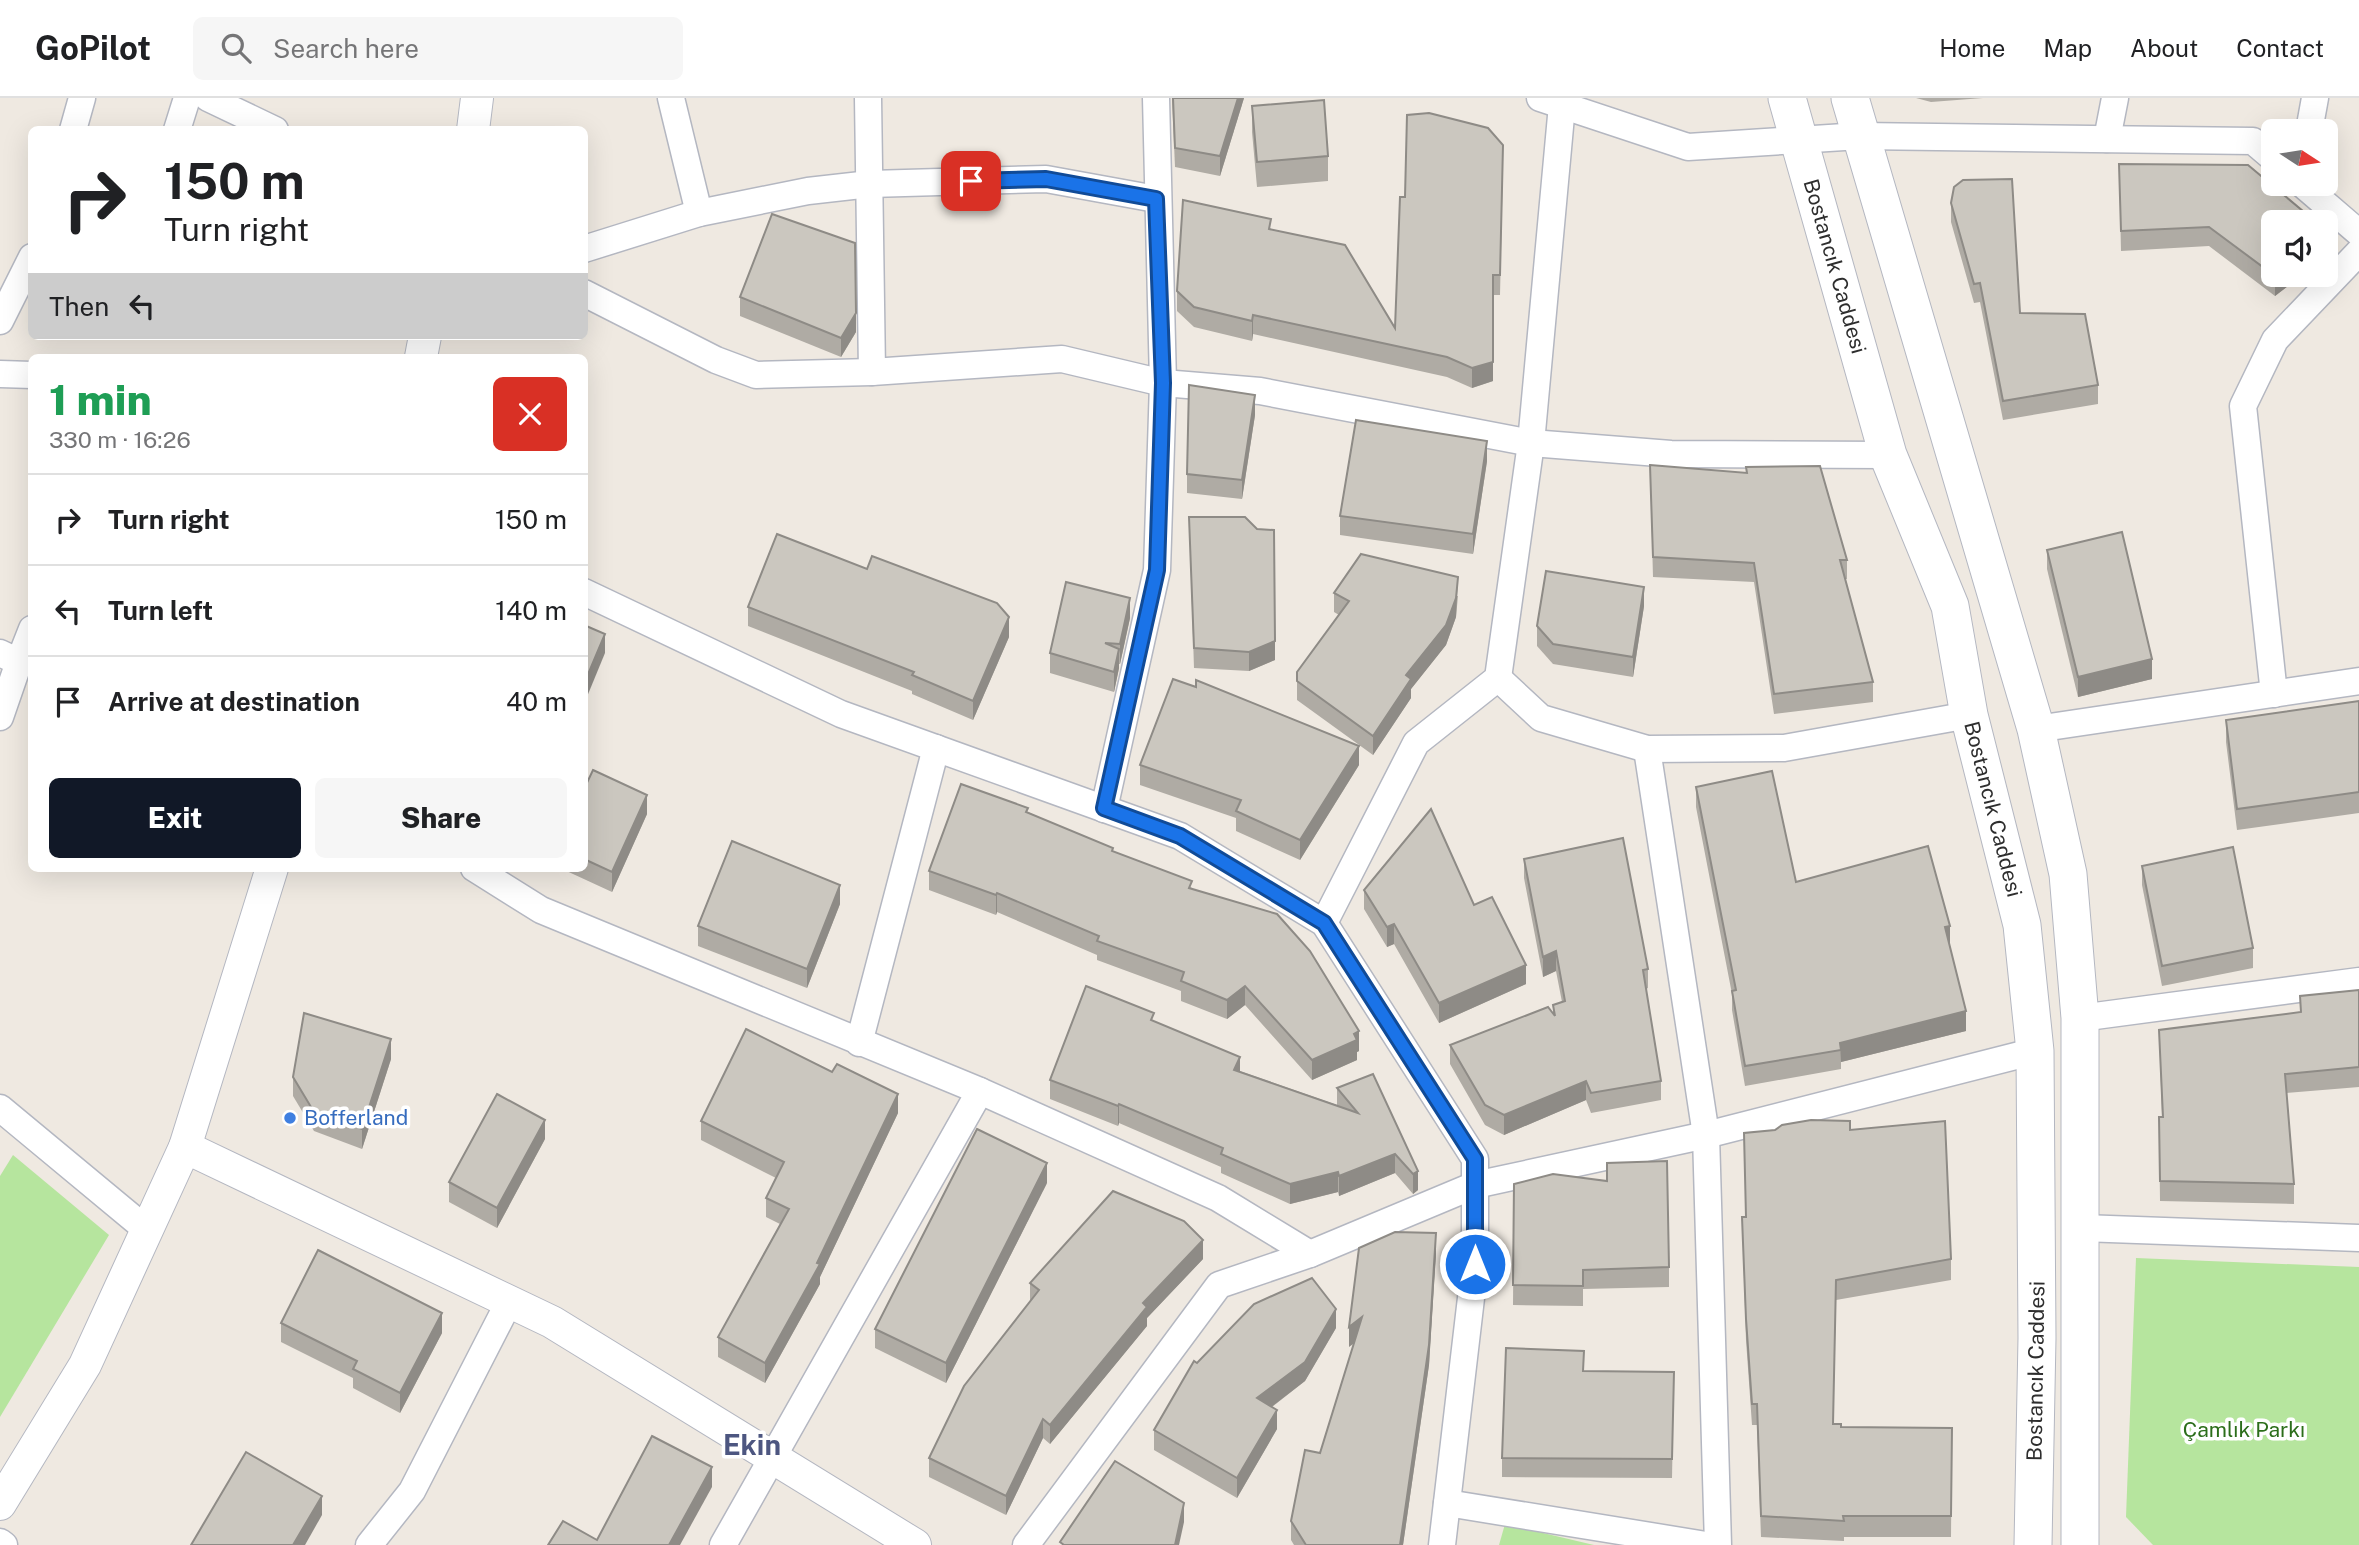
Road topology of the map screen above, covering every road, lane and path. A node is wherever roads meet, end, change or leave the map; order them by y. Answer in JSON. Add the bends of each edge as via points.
{"nodes":[{"id":1,"x":82,"y":98,"type":"edge"},
{"id":2,"x":187,"y":98,"type":"edge"},
{"id":3,"x":208,"y":98,"type":"edge"},
{"id":4,"x":477,"y":98,"type":"edge"},
{"id":5,"x":671,"y":98,"type":"edge"},
{"id":6,"x":868,"y":98,"type":"edge"},
{"id":7,"x":1156,"y":98,"type":"edge"},
{"id":8,"x":1787,"y":98,"type":"edge"},
{"id":9,"x":1850,"y":98,"type":"edge"},
{"id":10,"x":2115,"y":98,"type":"edge"},
{"id":11,"x":2315,"y":98,"type":"edge"},
{"id":12,"x":1551,"y":102,"type":"edge"},
{"id":13,"x":2311,"y":119,"type":"edge"},
{"id":14,"x":74,"y":126,"type":"edge"},
{"id":15,"x":178,"y":126,"type":"edge"},
{"id":16,"x":267,"y":126,"type":"edge"},
{"id":17,"x":474,"y":126,"type":"edge"},
{"id":18,"x":1860,"y":136,"type":"junction"},
{"id":19,"x":2107,"y":139,"type":"junction"},
{"id":20,"x":1798,"y":141,"type":"junction"},
{"id":21,"x":2261,"y":148,"type":"edge"},
{"id":22,"x":870,"y":184,"type":"junction"},
{"id":23,"x":2316,"y":196,"type":"edge"},
{"id":24,"x":1156,"y":199,"type":"junction"},
{"id":25,"x":699,"y":213,"type":"junction"},
{"id":26,"x":2359,"y":233,"type":"edge"},
{"id":27,"x":588,"y":248,"type":"edge"},
{"id":28,"x":2359,"y":252,"type":"edge"},
{"id":29,"x":28,"y":265,"type":"edge"},
{"id":30,"x":588,"y":295,"type":"edge"},
{"id":31,"x":0,"y":321,"type":"edge"},
{"id":32,"x":872,"y":372,"type":"junction"},
{"id":33,"x":0,"y":374,"type":"edge"},
{"id":34,"x":28,"y":375,"type":"edge"},
{"id":35,"x":1163,"y":383,"type":"junction"},
{"id":36,"x":1531,"y":443,"type":"junction"},
{"id":37,"x":1888,"y":455,"type":"junction"},
{"id":38,"x":588,"y":594,"type":"edge"},
{"id":39,"x":28,"y":634,"type":"edge"},
{"id":40,"x":10,"y":658,"type":"edge"},
{"id":41,"x":1497,"y":678,"type":"junction"},
{"id":42,"x":2359,"y":681,"type":"edge"},
{"id":43,"x":2274,"y":694,"type":"junction"},
{"id":44,"x":1969,"y":715,"type":"junction"},
{"id":45,"x":0,"y":717,"type":"edge"},
{"id":46,"x":2036,"y":729,"type":"junction"},
{"id":47,"x":936,"y":748,"type":"junction"},
{"id":48,"x":1647,"y":748,"type":"junction"},
{"id":49,"x":1104,"y":808,"type":"junction"},
{"id":50,"x":271,"y":872,"type":"edge"},
{"id":51,"x":480,"y":872,"type":"edge"},
{"id":52,"x":1324,"y":923,"type":"junction"},
{"id":53,"x":2359,"y":981,"type":"edge"},
{"id":54,"x":2080,"y":1018,"type":"junction"},
{"id":55,"x":859,"y":1043,"type":"junction"},
{"id":56,"x":2035,"y":1051,"type":"junction"},
{"id":57,"x":980,"y":1091,"type":"junction"},
{"id":58,"x":0,"y":1108,"type":"edge"},
{"id":59,"x":1706,"y":1135,"type":"junction"},
{"id":60,"x":185,"y":1147,"type":"junction"},
{"id":61,"x":1475,"y":1185,"type":"junction"},
{"id":62,"x":2082,"y":1228,"type":"junction"},
{"id":63,"x":147,"y":1230,"type":"junction"},
{"id":64,"x":2359,"y":1238,"type":"edge"},
{"id":65,"x":1310,"y":1254,"type":"junction"},
{"id":66,"x":509,"y":1302,"type":"junction"},
{"id":67,"x":775,"y":1459,"type":"junction"},
{"id":68,"x":1447,"y":1503,"type":"junction"},
{"id":69,"x":0,"y":1504,"type":"edge"},
{"id":70,"x":369,"y":1545,"type":"edge"},
{"id":71,"x":723,"y":1545,"type":"edge"},
{"id":72,"x":915,"y":1545,"type":"edge"},
{"id":73,"x":1026,"y":1545,"type":"edge"},
{"id":74,"x":1442,"y":1545,"type":"edge"},
{"id":75,"x":1706,"y":1545,"type":"edge"},
{"id":76,"x":1718,"y":1545,"type":"edge"},
{"id":77,"x":2033,"y":1545,"type":"edge"},
{"id":78,"x":2080,"y":1545,"type":"edge"}],
"edges":[{"from":1,"to":14,"type":"street"},
{"from":2,"to":15,"type":"street"},
{"from":3,"to":16,"type":"street"},
{"from":4,"to":17,"type":"street"},
{"from":5,"to":25,"type":"street"},
{"from":6,"to":22,"type":"street"},
{"from":7,"to":24,"type":"street"},
{"from":8,"to":20,"type":"main road","name":"Bostancık Caddesi"},
{"from":9,"to":18,"type":"main road"},
{"from":10,"to":19,"type":"street"},
{"from":11,"to":13,"type":"street"},
{"from":12,"to":20,"type":"street","via":[[1688,146]]},
{"from":12,"to":36,"type":"street"},
{"from":18,"to":19,"type":"street"},
{"from":18,"to":20,"type":"street"},
{"from":18,"to":46,"type":"main road"},
{"from":19,"to":21,"type":"street","via":[[2253,141]]},
{"from":20,"to":37,"type":"main road","name":"Bostancık Caddesi"},
{"from":22,"to":24,"type":"street","via":[[1046,179]]},
{"from":22,"to":25,"type":"street"},
{"from":22,"to":32,"type":"street"},
{"from":23,"to":26,"type":"street"},
{"from":24,"to":35,"type":"street"},
{"from":25,"to":27,"type":"street"},
{"from":28,"to":43,"type":"street","via":[[2275,341],[2243,406]]},
{"from":29,"to":31,"type":"street"},
{"from":30,"to":32,"type":"street","via":[[716,360],[756,374]]},
{"from":32,"to":35,"type":"street","via":[[1062,359]]},
{"from":33,"to":34,"type":"street"},
{"from":35,"to":36,"type":"street","via":[[1260,391]]},
{"from":35,"to":49,"type":"street","via":[[1157,570]]},
{"from":36,"to":37,"type":"street","via":[[1671,454]]},
{"from":36,"to":41,"type":"street"},
{"from":37,"to":44,"type":"main road","name":"Bostancık Caddesi","via":[[1950,606]]},
{"from":38,"to":47,"type":"street","via":[[841,714]]},
{"from":39,"to":40,"type":"street"},
{"from":40,"to":45,"type":"street"},
{"from":41,"to":48,"type":"street","via":[[1541,718]]},
{"from":41,"to":52,"type":"street","via":[[1416,743]]},
{"from":42,"to":43,"type":"street"},
{"from":43,"to":46,"type":"street"},
{"from":44,"to":48,"type":"street","via":[[1784,747]]},
{"from":44,"to":56,"type":"main road","name":"Bostancık Caddesi","via":[[2022,925]]},
{"from":46,"to":54,"type":"main road","via":[[2068,874]]},
{"from":47,"to":49,"type":"street"},
{"from":47,"to":55,"type":"street"},
{"from":48,"to":59,"type":"street"},
{"from":49,"to":52,"type":"street","via":[[1180,836]]},
{"from":50,"to":60,"type":"street"},
{"from":51,"to":55,"type":"street","via":[[541,910]]},
{"from":52,"to":61,"type":"street","via":[[1475,1159]]},
{"from":53,"to":54,"type":"street"},
{"from":54,"to":62,"type":"main road"},
{"from":55,"to":57,"type":"street"},
{"from":56,"to":59,"type":"street"},
{"from":56,"to":77,"type":"main road","name":"Bostancık Caddesi","via":[[2038,1338]]},
{"from":57,"to":65,"type":"street","via":[[1218,1198]]},
{"from":57,"to":67,"type":"street"},
{"from":58,"to":63,"type":"street"},
{"from":59,"to":61,"type":"street"},
{"from":59,"to":76,"type":"street"},
{"from":60,"to":63,"type":"street"},
{"from":60,"to":66,"type":"street"},
{"from":61,"to":65,"type":"street"},
{"from":61,"to":68,"type":"street","via":[[1475,1264]]},
{"from":62,"to":64,"type":"street"},
{"from":62,"to":78,"type":"main road"},
{"from":63,"to":69,"type":"street","via":[[85,1366]]},
{"from":65,"to":73,"type":"street","via":[[1219,1285]]},
{"from":66,"to":67,"type":"street","via":[[552,1322]]},
{"from":66,"to":70,"type":"street","via":[[412,1491]]},
{"from":67,"to":71,"type":"street"},
{"from":67,"to":72,"type":"street"},
{"from":68,"to":74,"type":"street"},
{"from":68,"to":75,"type":"street"}]}
